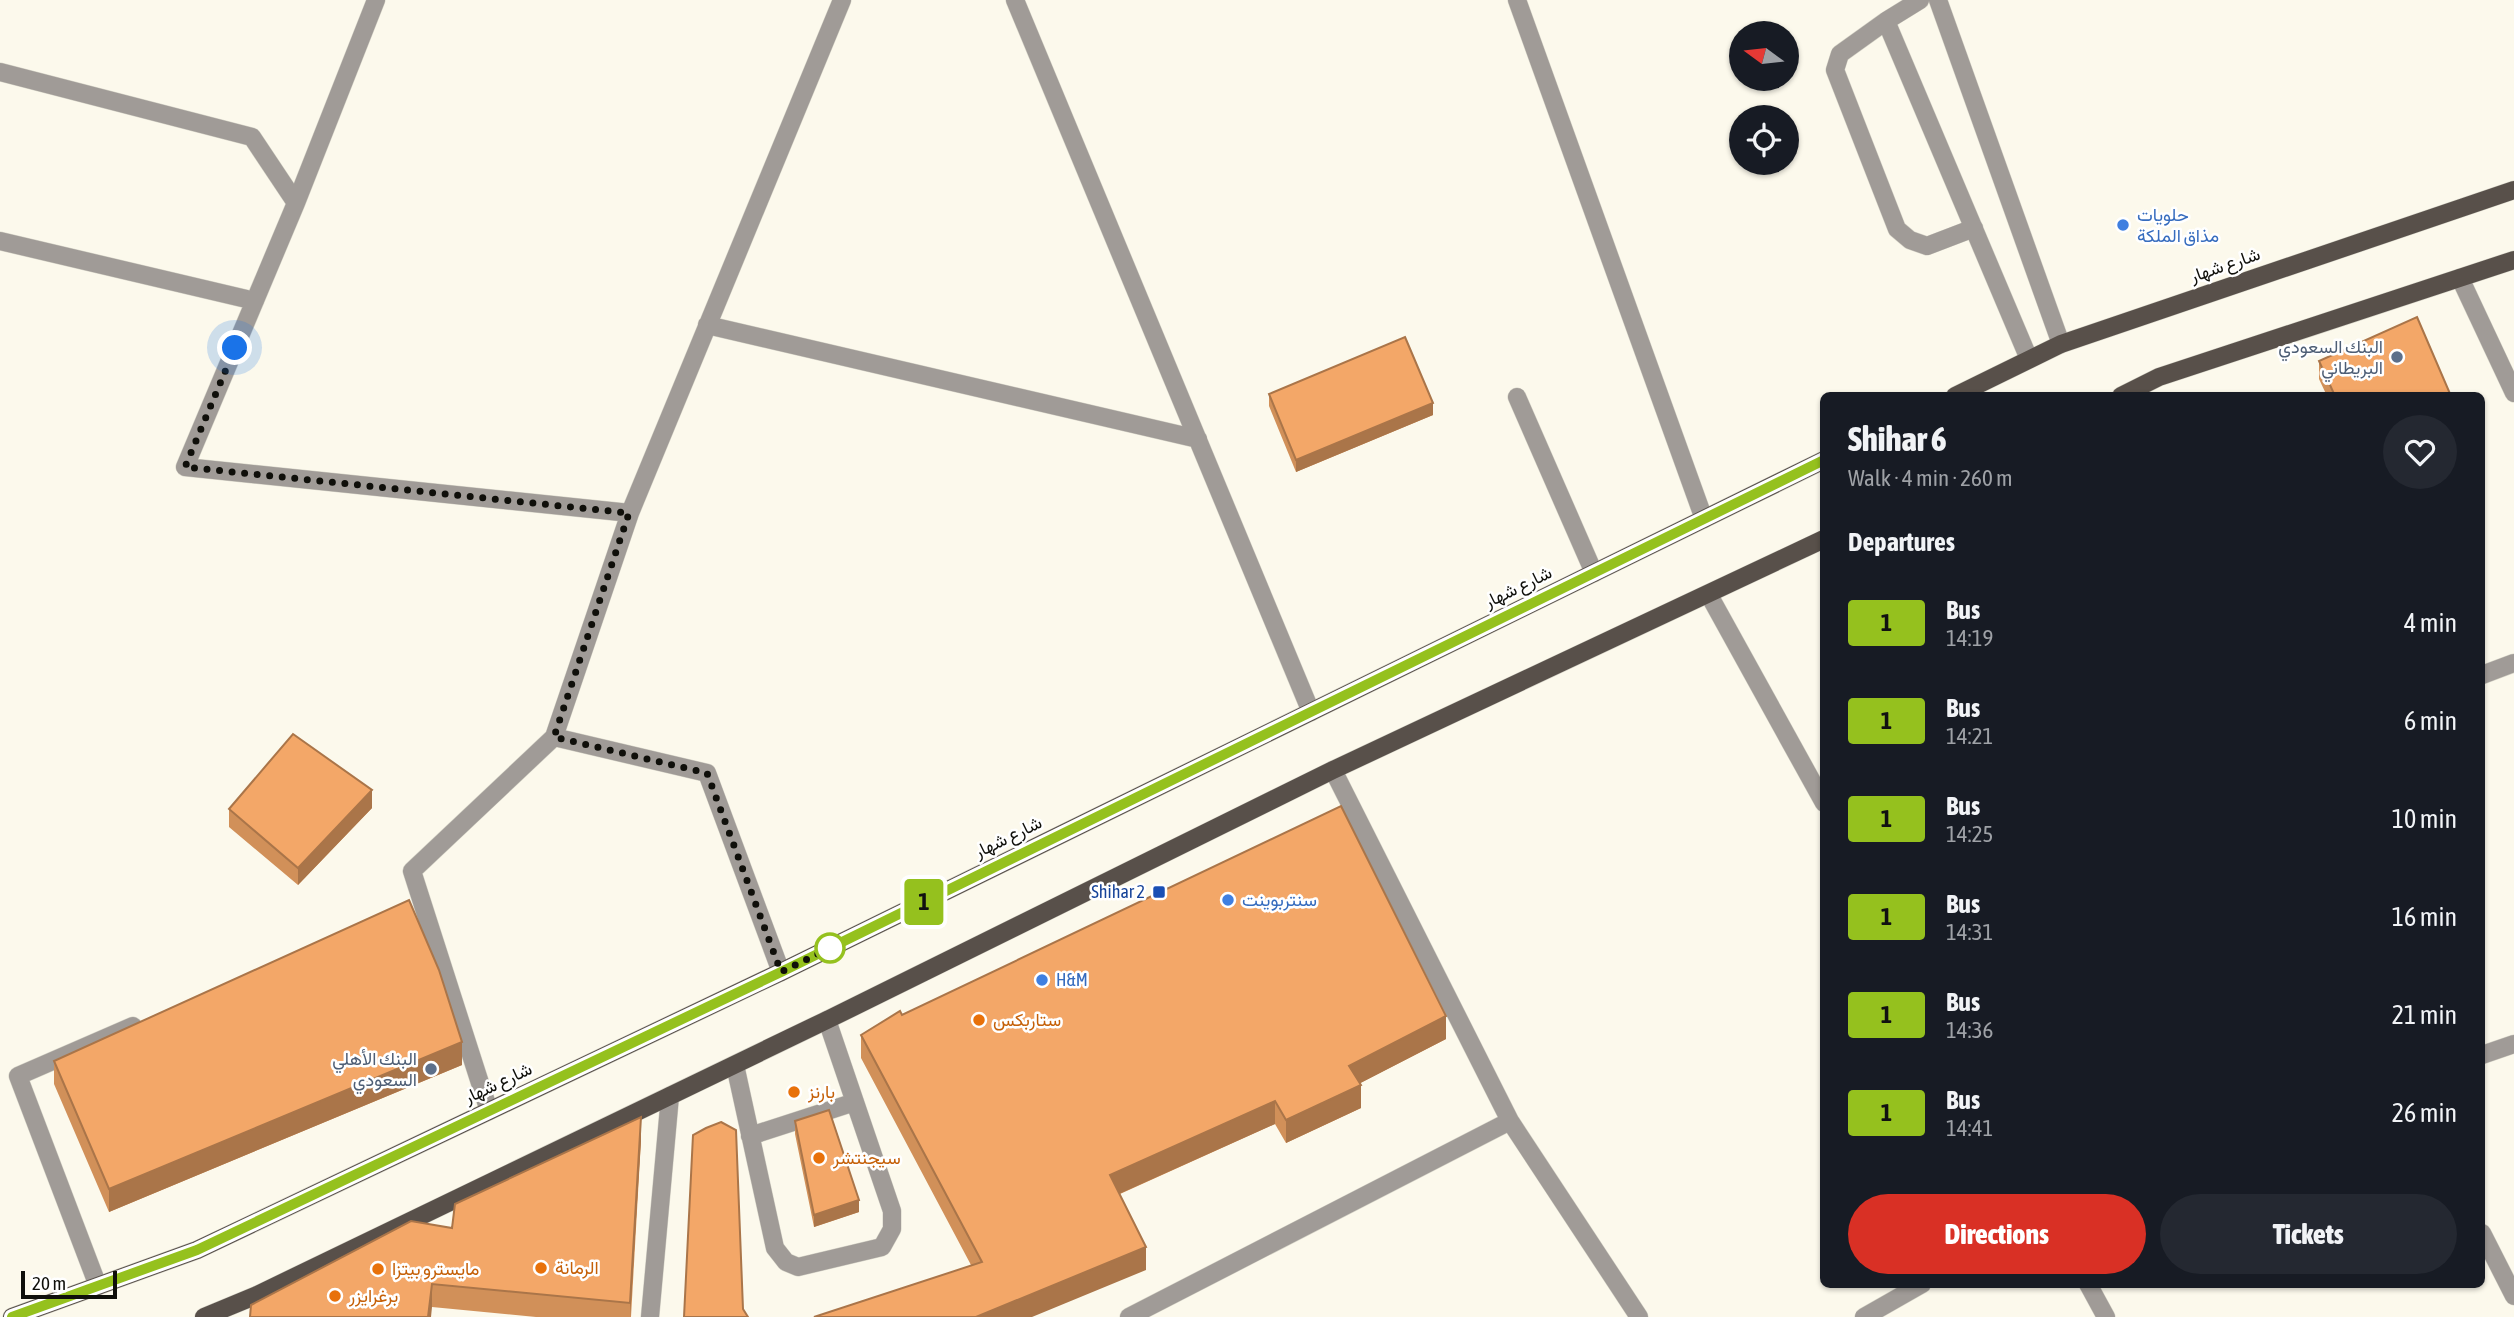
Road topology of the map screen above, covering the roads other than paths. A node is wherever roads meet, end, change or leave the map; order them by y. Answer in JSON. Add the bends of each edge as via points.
{"nodes":[{"id":1,"x":376,"y":0,"type":"edge"},
{"id":2,"x":842,"y":0,"type":"edge"},
{"id":3,"x":1015,"y":0,"type":"edge"},
{"id":4,"x":1517,"y":0,"type":"edge"},
{"id":5,"x":1920,"y":0,"type":"edge"},
{"id":6,"x":1938,"y":0,"type":"edge"},
{"id":7,"x":1886,"y":21,"type":"junction"},
{"id":8,"x":0,"y":72,"type":"edge"},
{"id":9,"x":2514,"y":190,"type":"edge"},
{"id":10,"x":296,"y":203,"type":"junction"},
{"id":11,"x":1974,"y":228,"type":"junction"},
{"id":12,"x":0,"y":241,"type":"edge"},
{"id":13,"x":2514,"y":260,"type":"edge"},
{"id":14,"x":2460,"y":278,"type":"junction"},
{"id":15,"x":255,"y":301,"type":"junction"},
{"id":16,"x":708,"y":325,"type":"junction"},
{"id":17,"x":2061,"y":344,"type":"junction"},
{"id":18,"x":2029,"y":359,"type":"junction"},
{"id":19,"x":1963,"y":392,"type":"edge"},
{"id":20,"x":2129,"y":392,"type":"edge"},
{"id":21,"x":2514,"y":393,"type":"edge"},
{"id":22,"x":1517,"y":397,"type":"dead end"},
{"id":23,"x":1198,"y":439,"type":"junction"},
{"id":24,"x":1820,"y":462,"type":"edge"},
{"id":25,"x":629,"y":513,"type":"junction"},
{"id":26,"x":1704,"y":519,"type":"junction"},
{"id":27,"x":1820,"y":541,"type":"edge"},
{"id":28,"x":1594,"y":573,"type":"junction"},
{"id":29,"x":1709,"y":595,"type":"junction"},
{"id":30,"x":2514,"y":663,"type":"edge"},
{"id":31,"x":2485,"y":674,"type":"edge"},
{"id":32,"x":1311,"y":712,"type":"junction"},
{"id":33,"x":554,"y":737,"type":"junction"},
{"id":34,"x":1334,"y":770,"type":"junction"},
{"id":35,"x":1820,"y":796,"type":"edge"},
{"id":36,"x":781,"y":972,"type":"junction"},
{"id":37,"x":827,"y":1020,"type":"junction"},
{"id":38,"x":144,"y":1021,"type":"edge"},
{"id":39,"x":2514,"y":1044,"type":"edge"},
{"id":40,"x":2485,"y":1054,"type":"edge"},
{"id":41,"x":735,"y":1065,"type":"junction"},
{"id":42,"x":670,"y":1096,"type":"junction"},
{"id":43,"x":855,"y":1102,"type":"junction"},
{"id":44,"x":489,"y":1111,"type":"junction"},
{"id":45,"x":1510,"y":1121,"type":"junction"},
{"id":46,"x":750,"y":1136,"type":"junction"},
{"id":47,"x":2485,"y":1239,"type":"edge"},
{"id":48,"x":98,"y":1286,"type":"junction"},
{"id":49,"x":1915,"y":1288,"type":"edge"},
{"id":50,"x":2090,"y":1288,"type":"edge"},
{"id":51,"x":2514,"y":1296,"type":"edge"},
{"id":52,"x":12,"y":1317,"type":"edge"},
{"id":53,"x":204,"y":1317,"type":"edge"},
{"id":54,"x":650,"y":1317,"type":"edge"},
{"id":55,"x":1129,"y":1317,"type":"edge"},
{"id":56,"x":1639,"y":1317,"type":"edge"},
{"id":57,"x":1864,"y":1317,"type":"edge"},
{"id":58,"x":2106,"y":1317,"type":"edge"}],
"edges":[{"from":1,"to":10,"type":"street"},
{"from":2,"to":16,"type":"street"},
{"from":3,"to":23,"type":"street"},
{"from":4,"to":26,"type":"street"},
{"from":5,"to":7,"type":"street"},
{"from":6,"to":17,"type":"street"},
{"from":7,"to":11,"type":"street"},
{"from":7,"to":11,"type":"street","via":[[1840,54],[1835,70],[1897,229],[1927,246]]},
{"from":8,"to":10,"type":"street","via":[[252,136]]},
{"from":9,"to":17,"type":"main road","name":"شارع شهار"},
{"from":10,"to":15,"type":"street"},
{"from":11,"to":18,"type":"street"},
{"from":12,"to":15,"type":"street"},
{"from":13,"to":14,"type":"main road"},
{"from":14,"to":20,"type":"main road","via":[[2159,377]]},
{"from":14,"to":21,"type":"street"},
{"from":15,"to":25,"type":"street","via":[[185,467]]},
{"from":16,"to":23,"type":"street"},
{"from":16,"to":25,"type":"street"},
{"from":17,"to":18,"type":"main road","name":"شارع شهار"},
{"from":18,"to":19,"type":"main road","name":"شارع شهار"},
{"from":22,"to":28,"type":"street"},
{"from":23,"to":32,"type":"street"},
{"from":24,"to":26,"type":"main road","name":"شارع شهار"},
{"from":25,"to":33,"type":"street"},
{"from":26,"to":28,"type":"main road","name":"شارع شهار"},
{"from":27,"to":29,"type":"main road"},
{"from":28,"to":32,"type":"main road","name":"شارع شهار"},
{"from":29,"to":34,"type":"main road"},
{"from":29,"to":35,"type":"street"},
{"from":30,"to":31,"type":"street"},
{"from":32,"to":36,"type":"main road","name":"شارع شهار"},
{"from":33,"to":36,"type":"street","via":[[707,773]]},
{"from":33,"to":44,"type":"street","via":[[412,871],[417,903]]},
{"from":34,"to":37,"type":"main road"},
{"from":34,"to":45,"type":"street"},
{"from":36,"to":44,"type":"main road","name":"شارع شهار"},
{"from":37,"to":41,"type":"main road"},
{"from":37,"to":43,"type":"street"},
{"from":38,"to":48,"type":"street","via":[[18,1076]]},
{"from":39,"to":40,"type":"street"},
{"from":41,"to":42,"type":"main road"},
{"from":41,"to":46,"type":"street"},
{"from":42,"to":53,"type":"main road","via":[[257,1296]]},
{"from":42,"to":54,"type":"street"},
{"from":43,"to":46,"type":"street"},
{"from":43,"to":46,"type":"street","via":[[892,1210],[892,1229],[882,1247],[798,1267],[786,1262],[775,1248]]},
{"from":44,"to":48,"type":"main road","name":"شارع شهار","via":[[197,1250]]},
{"from":45,"to":55,"type":"street"},
{"from":45,"to":56,"type":"street"},
{"from":47,"to":51,"type":"street"},
{"from":48,"to":52,"type":"main road","name":"شارع شهار"},
{"from":49,"to":57,"type":"street"},
{"from":50,"to":58,"type":"street"}]}
